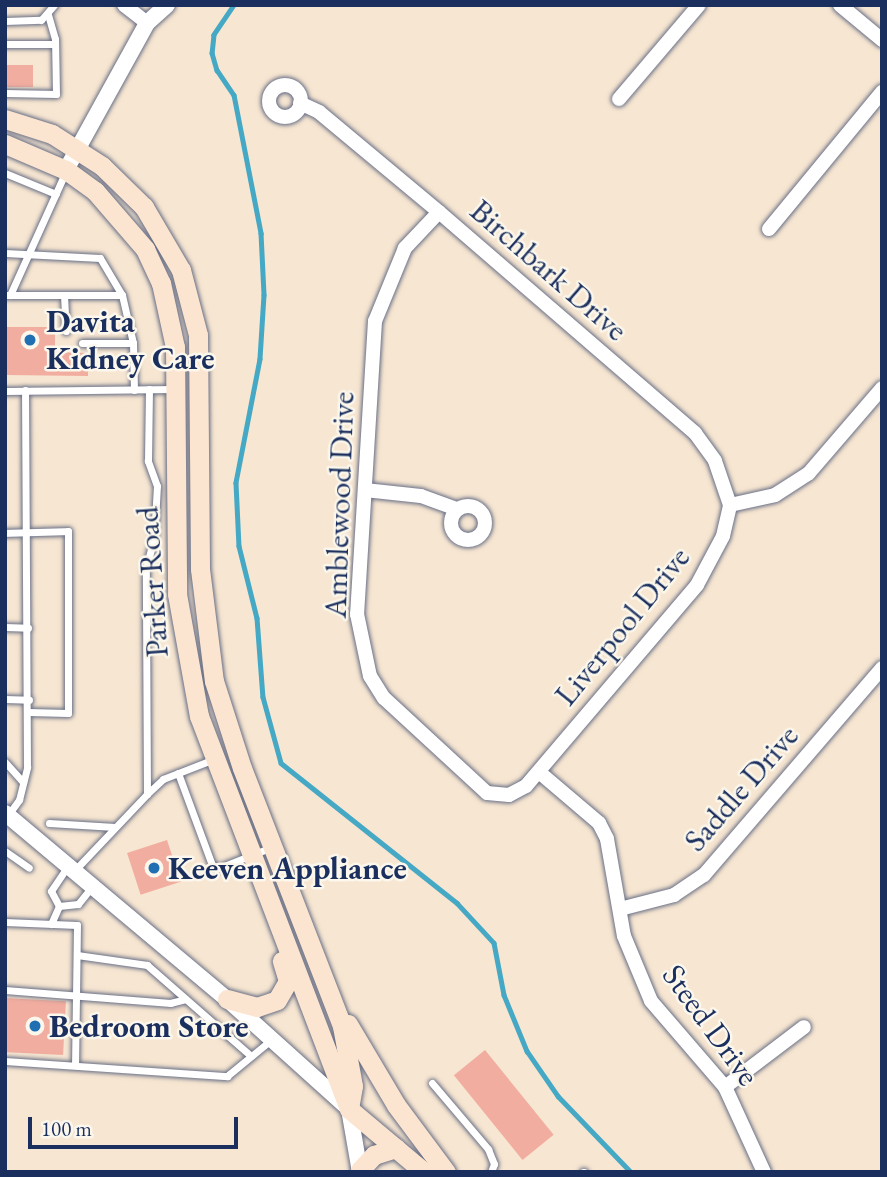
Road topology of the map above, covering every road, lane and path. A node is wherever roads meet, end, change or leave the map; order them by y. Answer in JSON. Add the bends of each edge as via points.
{"nodes":[{"id":1,"x":54,"y":5,"type":"edge"},
{"id":2,"x":124,"y":5,"type":"edge"},
{"id":3,"x":167,"y":5,"type":"edge"},
{"id":4,"x":699,"y":5,"type":"edge"},
{"id":5,"x":840,"y":5,"type":"edge"},
{"id":6,"x":48,"y":15,"type":"junction"},
{"id":7,"x":5,"y":21,"type":"edge"},
{"id":8,"x":147,"y":23,"type":"junction"},
{"id":9,"x":882,"y":40,"type":"edge"},
{"id":10,"x":5,"y":44,"type":"edge"},
{"id":11,"x":55,"y":44,"type":"junction"},
{"id":12,"x":882,"y":92,"type":"edge"},
{"id":13,"x":5,"y":93,"type":"edge"},
{"id":14,"x":619,"y":99,"type":"dead end"},
{"id":15,"x":300,"y":103,"type":"dead end"},
{"id":16,"x":5,"y":119,"type":"edge"},
{"id":17,"x":5,"y":144,"type":"edge"},
{"id":18,"x":79,"y":149,"type":"junction"},
{"id":19,"x":66,"y":170,"type":"junction"},
{"id":20,"x":5,"y":173,"type":"edge"},
{"id":21,"x":55,"y":194,"type":"junction"},
{"id":22,"x":439,"y":212,"type":"junction"},
{"id":23,"x":769,"y":229,"type":"dead end"},
{"id":24,"x":5,"y":253,"type":"edge"},
{"id":25,"x":29,"y":255,"type":"junction"},
{"id":26,"x":8,"y":295,"type":"edge"},
{"id":27,"x":64,"y":295,"type":"junction"},
{"id":28,"x":122,"y":295,"type":"junction"},
{"id":29,"x":66,"y":331,"type":"dead end"},
{"id":30,"x":82,"y":343,"type":"dead end"},
{"id":31,"x":133,"y":343,"type":"junction"},
{"id":32,"x":882,"y":388,"type":"edge"},
{"id":33,"x":149,"y":389,"type":"junction"},
{"id":34,"x":175,"y":389,"type":"junction"},
{"id":35,"x":25,"y":390,"type":"junction"},
{"id":36,"x":134,"y":390,"type":"junction"},
{"id":37,"x":5,"y":391,"type":"edge"},
{"id":38,"x":365,"y":490,"type":"junction"},
{"id":39,"x":730,"y":506,"type":"junction"},
{"id":40,"x":457,"y":509,"type":"dead end"},
{"id":41,"x":27,"y":532,"type":"junction"},
{"id":42,"x":5,"y":533,"type":"edge"},
{"id":43,"x":5,"y":627,"type":"edge"},
{"id":44,"x":28,"y":628,"type":"junction"},
{"id":45,"x":882,"y":668,"type":"edge"},
{"id":46,"x":5,"y":699,"type":"edge"},
{"id":47,"x":29,"y":700,"type":"junction"},
{"id":48,"x":28,"y":712,"type":"junction"},
{"id":49,"x":214,"y":759,"type":"junction"},
{"id":50,"x":5,"y":762,"type":"edge"},
{"id":51,"x":539,"y":772,"type":"junction"},
{"id":52,"x":178,"y":773,"type":"junction"},
{"id":53,"x":23,"y":782,"type":"junction"},
{"id":54,"x":147,"y":793,"type":"junction"},
{"id":55,"x":6,"y":816,"type":"edge"},
{"id":56,"x":49,"y":823,"type":"dead end"},
{"id":57,"x":115,"y":827,"type":"junction"},
{"id":58,"x":272,"y":847,"type":"junction"},
{"id":59,"x":5,"y":851,"type":"edge"},
{"id":60,"x":251,"y":856,"type":"junction"},
{"id":61,"x":29,"y":868,"type":"dead end"},
{"id":62,"x":71,"y":868,"type":"junction"},
{"id":63,"x":261,"y":882,"type":"junction"},
{"id":64,"x":93,"y":887,"type":"junction"},
{"id":65,"x":59,"y":906,"type":"junction"},
{"id":66,"x":620,"y":909,"type":"junction"},
{"id":67,"x":5,"y":922,"type":"edge"},
{"id":68,"x":51,"y":924,"type":"junction"},
{"id":69,"x":77,"y":955,"type":"junction"},
{"id":70,"x":324,"y":976,"type":"junction"},
{"id":71,"x":5,"y":990,"type":"edge"},
{"id":72,"x":76,"y":993,"type":"junction"},
{"id":73,"x":186,"y":999,"type":"junction"},
{"id":74,"x":227,"y":999,"type":"junction"},
{"id":75,"x":804,"y":1027,"type":"dead end"},
{"id":76,"x":272,"y":1040,"type":"junction"},
{"id":77,"x":251,"y":1056,"type":"junction"},
{"id":78,"x":5,"y":1061,"type":"edge"},
{"id":79,"x":75,"y":1065,"type":"junction"},
{"id":80,"x":432,"y":1083,"type":"dead end"},
{"id":81,"x":725,"y":1087,"type":"junction"},
{"id":82,"x":349,"y":1109,"type":"junction"},
{"id":83,"x":396,"y":1148,"type":"junction"},
{"id":84,"x":358,"y":1171,"type":"edge"},
{"id":85,"x":424,"y":1172,"type":"edge"},
{"id":86,"x":446,"y":1172,"type":"edge"},
{"id":87,"x":491,"y":1172,"type":"edge"},
{"id":88,"x":764,"y":1172,"type":"edge"}],
"edges":[{"from":1,"to":6,"type":"lane"},
{"from":2,"to":8,"type":"street"},
{"from":3,"to":8,"type":"street"},
{"from":4,"to":14,"type":"street"},
{"from":5,"to":9,"type":"street"},
{"from":6,"to":7,"type":"lane"},
{"from":6,"to":11,"type":"lane"},
{"from":8,"to":18,"type":"street"},
{"from":10,"to":11,"type":"lane"},
{"from":11,"to":13,"type":"lane","via":[[56,94]]},
{"from":12,"to":23,"type":"street"},
{"from":15,"to":22,"type":"street","name":"Birchbark Drive","via":[[319,112]]},
{"from":16,"to":18,"type":"main road","name":"Parker Road","via":[[41,129]]},
{"from":17,"to":19,"type":"main road","name":"Parker Road"},
{"from":18,"to":19,"type":"street"},
{"from":18,"to":58,"type":"main road","name":"Parker Road","via":[[144,207],[181,271],[194,312],[201,381],[203,619],[226,724]]},
{"from":19,"to":21,"type":"lane"},
{"from":19,"to":34,"type":"main road","name":"Parker Road","via":[[95,191],[145,249],[170,316]]},
{"from":20,"to":21,"type":"lane"},
{"from":21,"to":25,"type":"lane"},
{"from":22,"to":38,"type":"street","name":"Amblewood Drive","via":[[405,248],[375,321]]},
{"from":22,"to":39,"type":"street","name":"Birchbark Drive","via":[[695,433],[715,461]]},
{"from":24,"to":25,"type":"lane"},
{"from":25,"to":26,"type":"lane"},
{"from":25,"to":28,"type":"lane","via":[[100,258]]},
{"from":26,"to":27,"type":"lane"},
{"from":27,"to":28,"type":"lane"},
{"from":27,"to":29,"type":"lane"},
{"from":28,"to":31,"type":"lane"},
{"from":30,"to":31,"type":"lane"},
{"from":31,"to":36,"type":"lane"},
{"from":32,"to":39,"type":"street","via":[[809,473],[775,495]]},
{"from":33,"to":34,"type":"lane"},
{"from":33,"to":36,"type":"lane"},
{"from":33,"to":54,"type":"lane","via":[[148,461],[157,486],[154,539],[146,568]]},
{"from":34,"to":49,"type":"main road","name":"Parker Road","via":[[177,594],[188,672]]},
{"from":35,"to":36,"type":"lane"},
{"from":35,"to":37,"type":"lane"},
{"from":35,"to":41,"type":"lane"},
{"from":38,"to":40,"type":"street","via":[[421,496]]},
{"from":38,"to":51,"type":"street","name":"Amblewood Drive","via":[[357,614],[370,676],[384,698],[487,793],[509,795]]},
{"from":39,"to":51,"type":"street","name":"Liverpool Drive","via":[[723,536],[697,585]]},
{"from":41,"to":42,"type":"lane"},
{"from":41,"to":44,"type":"lane"},
{"from":41,"to":48,"type":"lane","via":[[68,531],[68,713]]},
{"from":43,"to":44,"type":"lane"},
{"from":44,"to":47,"type":"lane"},
{"from":45,"to":66,"type":"street","name":"Saddle Drive","via":[[704,875],[674,895]]},
{"from":46,"to":47,"type":"lane"},
{"from":47,"to":48,"type":"lane"},
{"from":48,"to":53,"type":"lane"},
{"from":49,"to":52,"type":"lane"},
{"from":49,"to":60,"type":"main road","name":"Parker Road"},
{"from":50,"to":53,"type":"lane"},
{"from":51,"to":66,"type":"street","name":"Steed Drive","via":[[599,823],[607,839]]},
{"from":52,"to":54,"type":"lane"},
{"from":52,"to":60,"type":"lane","via":[[212,865],[219,868]]},
{"from":53,"to":55,"type":"lane","via":[[19,800]]},
{"from":54,"to":57,"type":"lane"},
{"from":55,"to":62,"type":"street"},
{"from":56,"to":57,"type":"lane"},
{"from":57,"to":62,"type":"lane"},
{"from":58,"to":60,"type":"lane"},
{"from":58,"to":70,"type":"main road","name":"Parker Road"},
{"from":59,"to":61,"type":"lane"},
{"from":60,"to":63,"type":"main road","name":"Parker Road"},
{"from":62,"to":64,"type":"street"},
{"from":62,"to":65,"type":"lane","via":[[51,891]]},
{"from":63,"to":74,"type":"main road","via":[[288,981],[277,1000],[257,1007]]},
{"from":63,"to":82,"type":"main road","name":"Parker Road"},
{"from":64,"to":65,"type":"lane","via":[[78,904]]},
{"from":64,"to":74,"type":"street"},
{"from":65,"to":68,"type":"lane"},
{"from":66,"to":81,"type":"street","name":"Steed Drive","via":[[624,936],[651,1001]]},
{"from":67,"to":68,"type":"lane"},
{"from":68,"to":69,"type":"lane","via":[[77,925]]},
{"from":69,"to":72,"type":"lane"},
{"from":69,"to":73,"type":"lane","via":[[147,965]]},
{"from":70,"to":82,"type":"main road","name":"Parker Road","via":[[351,1066]]},
{"from":70,"to":86,"type":"main road","name":"Parker Road","via":[[396,1105]]},
{"from":71,"to":72,"type":"lane"},
{"from":72,"to":73,"type":"lane","via":[[170,1003]]},
{"from":72,"to":79,"type":"lane"},
{"from":73,"to":77,"type":"lane"},
{"from":74,"to":76,"type":"street"},
{"from":75,"to":81,"type":"street"},
{"from":76,"to":77,"type":"lane"},
{"from":76,"to":82,"type":"street"},
{"from":77,"to":79,"type":"lane","via":[[227,1076]]},
{"from":78,"to":79,"type":"lane"},
{"from":80,"to":87,"type":"lane","via":[[488,1149],[494,1164]]},
{"from":81,"to":88,"type":"street","name":"Steed Drive"},
{"from":82,"to":83,"type":"main road","name":"Parker Road"},
{"from":82,"to":84,"type":"street"},
{"from":83,"to":84,"type":"main road","via":[[374,1155]]},
{"from":83,"to":85,"type":"main road","name":"Parker Road"}]}
